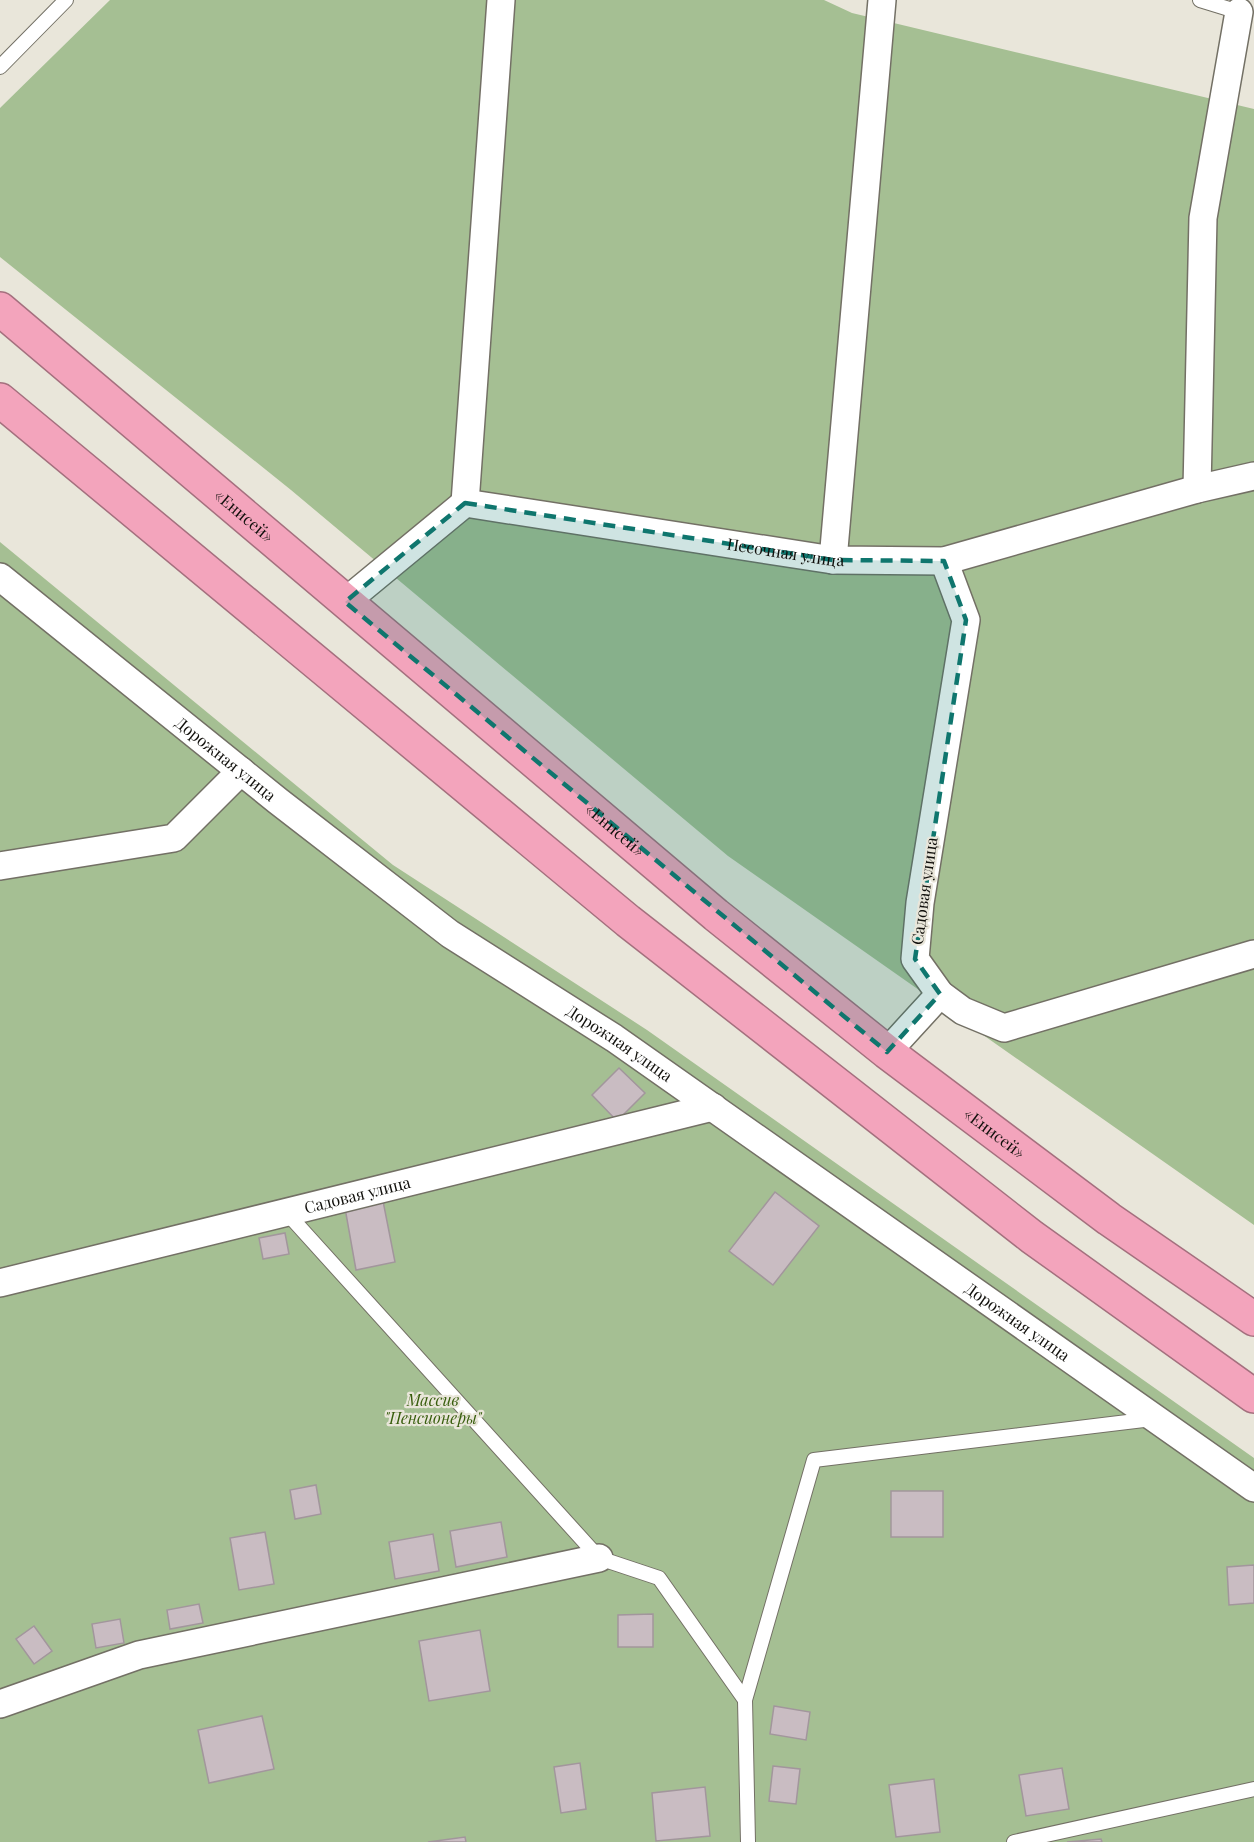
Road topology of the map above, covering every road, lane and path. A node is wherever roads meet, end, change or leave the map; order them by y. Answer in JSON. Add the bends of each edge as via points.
{"nodes":[{"id":1,"x":66,"y":0,"type":"edge"},
{"id":2,"x":501,"y":0,"type":"edge"},
{"id":3,"x":882,"y":0,"type":"edge"},
{"id":4,"x":1200,"y":0,"type":"edge"},
{"id":5,"x":1239,"y":12,"type":"joint"},
{"id":6,"x":0,"y":67,"type":"edge"},
{"id":7,"x":0,"y":309,"type":"edge"},
{"id":8,"x":0,"y":400,"type":"edge"},
{"id":9,"x":1254,"y":476,"type":"edge"},
{"id":10,"x":1197,"y":489,"type":"junction"},
{"id":11,"x":465,"y":503,"type":"junction"},
{"id":12,"x":833,"y":560,"type":"junction"},
{"id":13,"x":944,"y":561,"type":"junction"},
{"id":14,"x":0,"y":577,"type":"edge"},
{"id":15,"x":345,"y":602,"type":"junction"},
{"id":16,"x":241,"y":771,"type":"junction"},
{"id":17,"x":0,"y":866,"type":"edge"},
{"id":18,"x":1254,"y":954,"type":"edge"},
{"id":19,"x":940,"y":994,"type":"junction"},
{"id":20,"x":887,"y":1052,"type":"junction"},
{"id":21,"x":713,"y":1107,"type":"junction"},
{"id":22,"x":286,"y":1212,"type":"junction"},
{"id":23,"x":0,"y":1283,"type":"edge"},
{"id":24,"x":1254,"y":1319,"type":"edge"},
{"id":25,"x":1254,"y":1396,"type":"edge"},
{"id":26,"x":1155,"y":1418,"type":"junction"},
{"id":27,"x":1254,"y":1488,"type":"edge"},
{"id":28,"x":599,"y":1558,"type":"junction"},
{"id":29,"x":745,"y":1700,"type":"junction"},
{"id":30,"x":0,"y":1704,"type":"edge"},
{"id":31,"x":1254,"y":1789,"type":"edge"},
{"id":32,"x":748,"y":1842,"type":"edge"},
{"id":33,"x":1014,"y":1842,"type":"edge"}],
"edges":[{"from":1,"to":6,"type":"lane"},
{"from":2,"to":11,"type":"street"},
{"from":3,"to":12,"type":"street"},
{"from":4,"to":5,"type":"lane"},
{"from":5,"to":10,"type":"street","via":[[1203,218]]},
{"from":7,"to":15,"type":"highway","name":"«Енисей»"},
{"from":8,"to":25,"type":"highway","via":[[628,921],[1032,1237]]},
{"from":9,"to":10,"type":"street","name":"Песочная улица"},
{"from":10,"to":13,"type":"street","name":"Песочная улица"},
{"from":11,"to":12,"type":"street","name":"Песочная улица"},
{"from":11,"to":15,"type":"street"},
{"from":12,"to":13,"type":"street","name":"Песочная улица"},
{"from":13,"to":19,"type":"street","name":"Садовая улица","via":[[966,620],[920,903],[915,959]]},
{"from":14,"to":16,"type":"street","name":"Дорожная улица"},
{"from":15,"to":20,"type":"highway","name":"«Енисей»","via":[[716,915]]},
{"from":16,"to":17,"type":"street","via":[[174,838]]},
{"from":16,"to":21,"type":"street","name":"Дорожная улица","via":[[450,934],[614,1038]]},
{"from":18,"to":19,"type":"street","name":"Садовая улица","via":[[1004,1029],[963,1011]]},
{"from":19,"to":20,"type":"street"},
{"from":20,"to":24,"type":"highway","name":"«Енисей»","via":[[1109,1219]]},
{"from":21,"to":22,"type":"street","name":"Садовая улица"},
{"from":21,"to":26,"type":"street","name":"Дорожная улица"},
{"from":22,"to":23,"type":"street","name":"Садовая улица"},
{"from":22,"to":28,"type":"lane"},
{"from":26,"to":27,"type":"street","name":"Дорожная улица"},
{"from":26,"to":29,"type":"lane","via":[[814,1460]]},
{"from":28,"to":29,"type":"lane","via":[[659,1578]]},
{"from":28,"to":30,"type":"street","via":[[139,1655]]},
{"from":29,"to":32,"type":"lane"},
{"from":31,"to":33,"type":"lane"}]}
